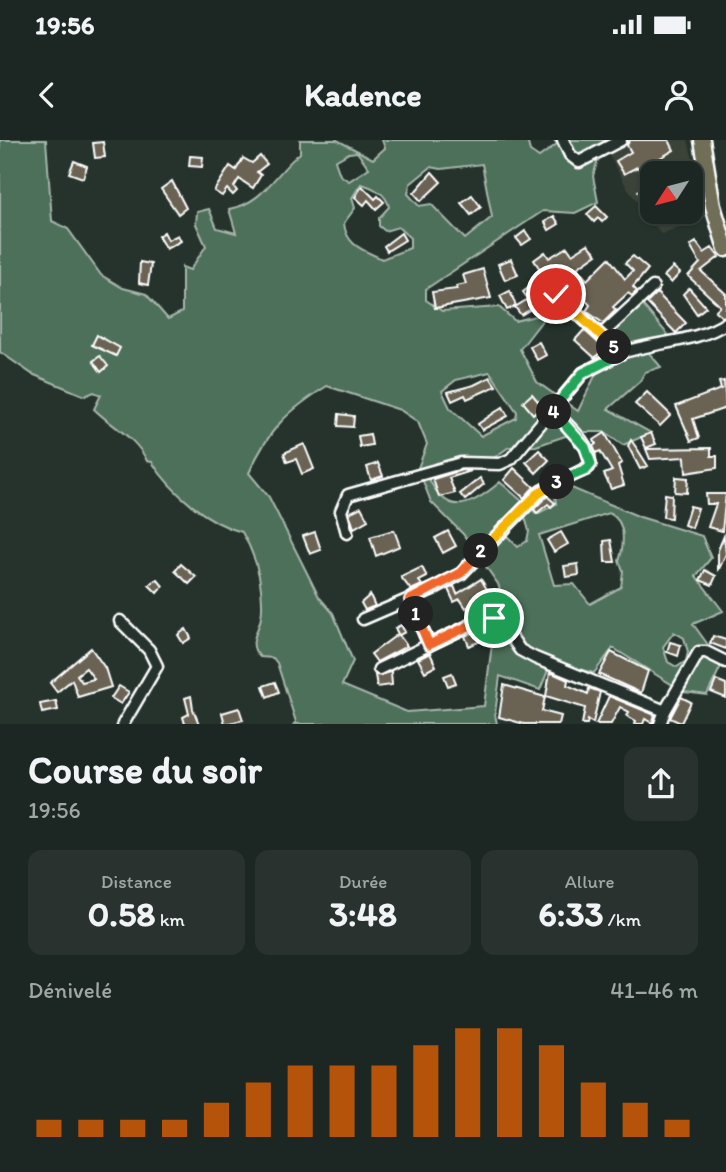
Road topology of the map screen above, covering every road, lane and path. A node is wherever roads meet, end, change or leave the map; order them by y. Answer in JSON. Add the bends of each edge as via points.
{"nodes":[{"id":1,"x":563,"y":140,"type":"edge"},
{"id":2,"x":621,"y":140,"type":"edge"},
{"id":3,"x":702,"y":140,"type":"edge"},
{"id":4,"x":726,"y":249,"type":"edge"},
{"id":5,"x":653,"y":286,"type":"dead end"},
{"id":6,"x":556,"y":294,"type":"dead end"},
{"id":7,"x":726,"y":323,"type":"edge"},
{"id":8,"x":601,"y":335,"type":"junction"},
{"id":9,"x":621,"y":354,"type":"junction"},
{"id":10,"x":552,"y":410,"type":"junction"},
{"id":11,"x":347,"y":533,"type":"dead end"},
{"id":12,"x":410,"y":600,"type":"junction"},
{"id":13,"x":363,"y":619,"type":"dead end"},
{"id":14,"x":120,"y":621,"type":"dead end"},
{"id":15,"x":429,"y":645,"type":"junction"},
{"id":16,"x":726,"y":662,"type":"edge"},
{"id":17,"x":379,"y":669,"type":"dead end"},
{"id":18,"x":665,"y":711,"type":"junction"},
{"id":19,"x":123,"y":724,"type":"edge"},
{"id":20,"x":660,"y":724,"type":"edge"}],
"edges":[{"from":1,"to":2,"type":"street","via":[[579,162]]},
{"from":3,"to":4,"type":"highway"},
{"from":5,"to":8,"type":"street"},
{"from":6,"to":8,"type":"street"},
{"from":7,"to":9,"type":"street","via":[[707,333]]},
{"from":8,"to":9,"type":"street"},
{"from":9,"to":10,"type":"street","via":[[583,373]]},
{"from":10,"to":11,"type":"street","via":[[522,449],[500,464],[461,463],[348,495],[341,511]]},
{"from":10,"to":12,"type":"street","via":[[585,447],[589,467],[541,491],[461,573]]},
{"from":12,"to":13,"type":"street"},
{"from":12,"to":15,"type":"street"},
{"from":14,"to":19,"type":"street","via":[[149,650],[157,666]]},
{"from":15,"to":17,"type":"street"},
{"from":15,"to":18,"type":"street","via":[[494,618],[527,654]]},
{"from":16,"to":18,"type":"street","via":[[699,652]]},
{"from":18,"to":20,"type":"street"}]}
